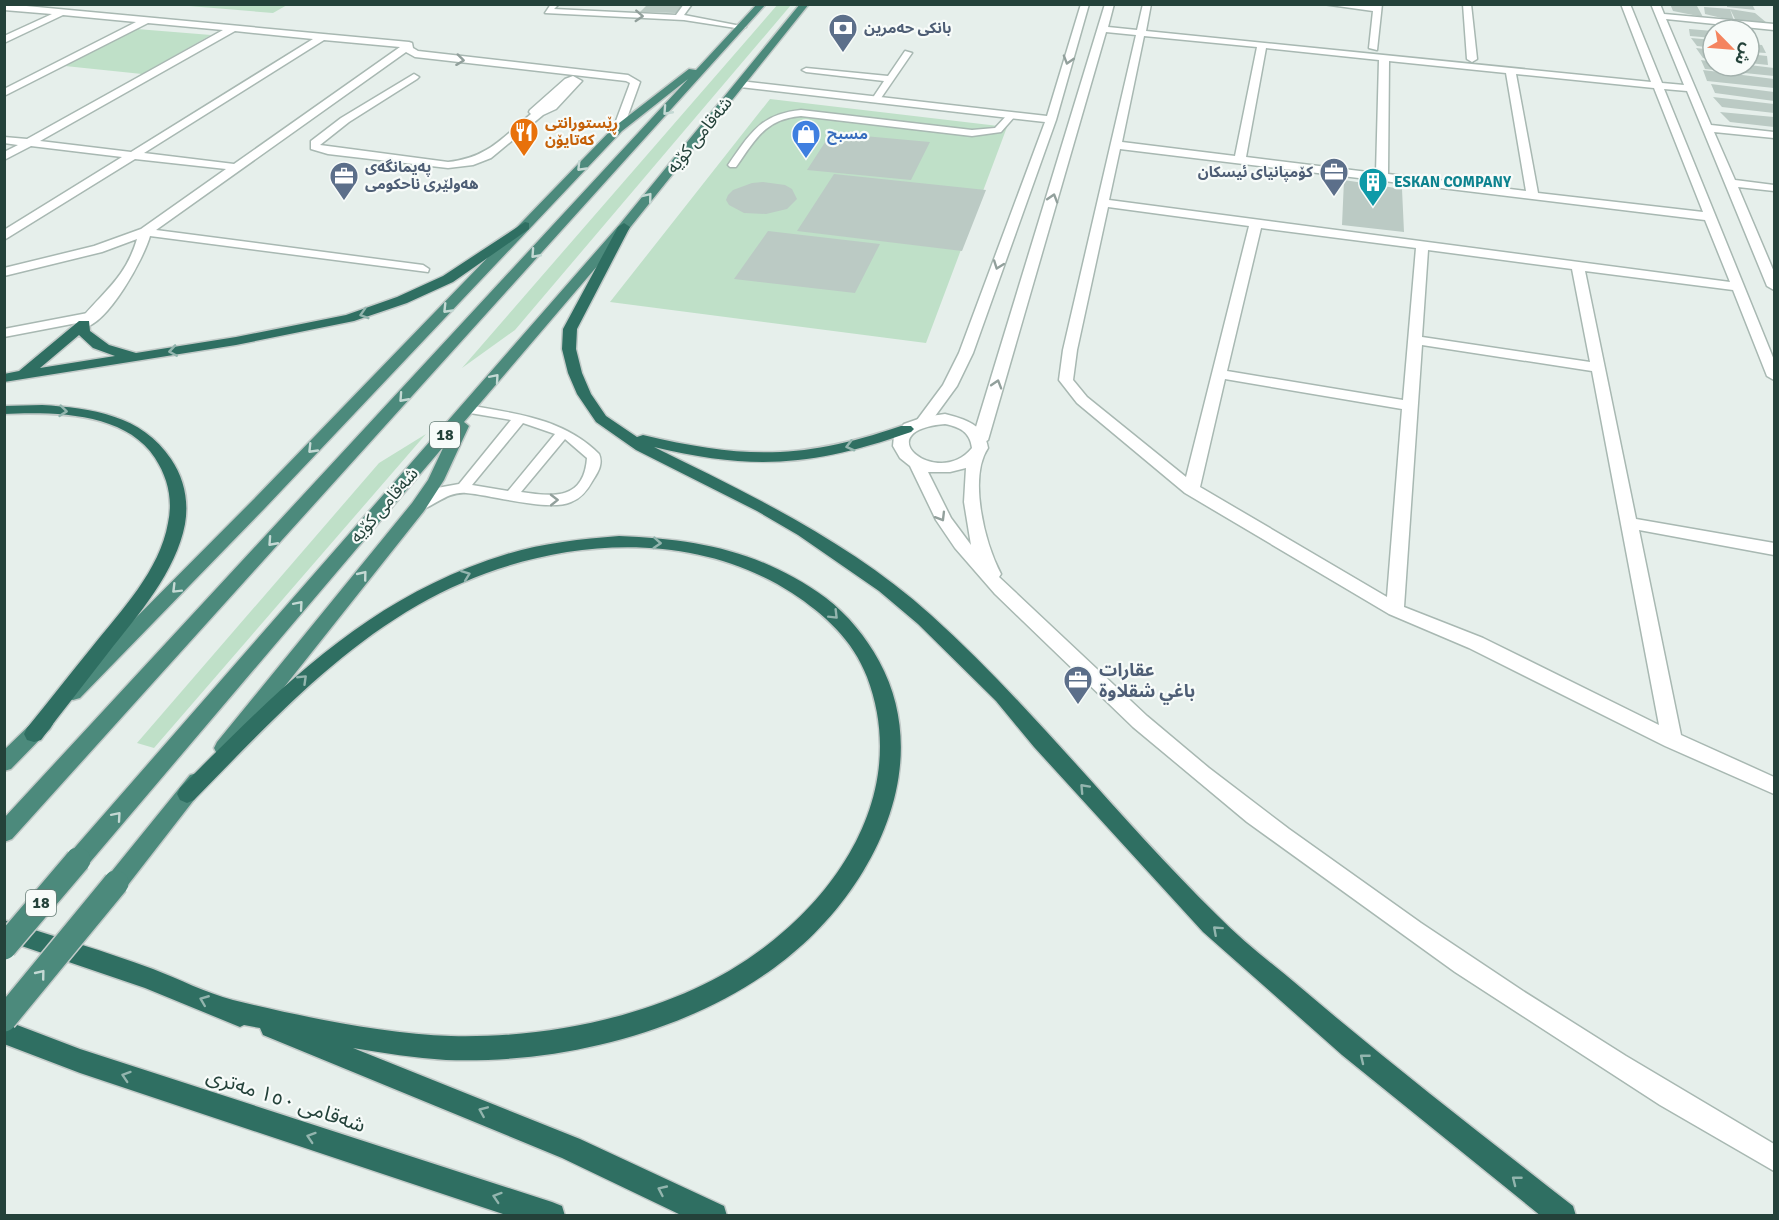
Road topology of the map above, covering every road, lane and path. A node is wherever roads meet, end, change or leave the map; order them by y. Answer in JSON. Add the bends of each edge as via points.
{"nodes":[{"id":1,"x":556,"y":4,"type":"edge"},
{"id":2,"x":689,"y":4,"type":"edge"},
{"id":3,"x":762,"y":4,"type":"edge"},
{"id":4,"x":805,"y":4,"type":"edge"},
{"id":5,"x":1085,"y":4,"type":"edge"},
{"id":6,"x":1110,"y":4,"type":"edge"},
{"id":7,"x":1147,"y":4,"type":"edge"},
{"id":8,"x":1327,"y":4,"type":"edge"},
{"id":9,"x":1467,"y":4,"type":"edge"},
{"id":10,"x":1625,"y":4,"type":"edge"},
{"id":11,"x":1655,"y":4,"type":"edge"},
{"id":12,"x":4,"y":7,"type":"edge"},
{"id":13,"x":1377,"y":7,"type":"edge"},
{"id":14,"x":63,"y":12,"type":"junction"},
{"id":15,"x":1660,"y":16,"type":"junction"},
{"id":16,"x":683,"y":18,"type":"junction"},
{"id":17,"x":148,"y":20,"type":"junction"},
{"id":18,"x":1106,"y":25,"type":"junction"},
{"id":19,"x":742,"y":27,"type":"junction"},
{"id":20,"x":1774,"y":27,"type":"edge"},
{"id":21,"x":234,"y":28,"type":"junction"},
{"id":22,"x":1142,"y":28,"type":"junction"},
{"id":23,"x":324,"y":36,"type":"junction"},
{"id":24,"x":4,"y":40,"type":"edge"},
{"id":25,"x":409,"y":45,"type":"junction"},
{"id":26,"x":1262,"y":45,"type":"junction"},
{"id":27,"x":1374,"y":48,"type":"junction"},
{"id":28,"x":722,"y":49,"type":"junction"},
{"id":29,"x":908,"y":53,"type":"dead end"},
{"id":30,"x":1384,"y":58,"type":"junction"},
{"id":31,"x":1472,"y":58,"type":"junction"},
{"id":32,"x":424,"y":69,"type":"dead end"},
{"id":33,"x":806,"y":70,"type":"dead end"},
{"id":34,"x":1511,"y":71,"type":"junction"},
{"id":35,"x":890,"y":79,"type":"junction"},
{"id":36,"x":1656,"y":82,"type":"junction"},
{"id":37,"x":740,"y":84,"type":"junction"},
{"id":38,"x":1690,"y":85,"type":"junction"},
{"id":39,"x":4,"y":93,"type":"edge"},
{"id":40,"x":876,"y":99,"type":"junction"},
{"id":41,"x":539,"y":113,"type":"dead end"},
{"id":42,"x":308,"y":115,"type":"junction"},
{"id":43,"x":1012,"y":115,"type":"junction"},
{"id":44,"x":345,"y":120,"type":"junction"},
{"id":45,"x":1050,"y":120,"type":"junction"},
{"id":46,"x":1708,"y":128,"type":"junction"},
{"id":47,"x":618,"y":129,"type":"junction"},
{"id":48,"x":1774,"y":135,"type":"edge"},
{"id":49,"x":4,"y":140,"type":"edge"},
{"id":50,"x":30,"y":142,"type":"junction"},
{"id":51,"x":1116,"y":145,"type":"junction"},
{"id":52,"x":134,"y":155,"type":"junction"},
{"id":53,"x":4,"y":157,"type":"edge"},
{"id":54,"x":1240,"y":160,"type":"junction"},
{"id":55,"x":733,"y":165,"type":"dead end"},
{"id":56,"x":235,"y":166,"type":"junction"},
{"id":57,"x":1382,"y":176,"type":"junction"},
{"id":58,"x":1731,"y":183,"type":"junction"},
{"id":59,"x":1774,"y":188,"type":"edge"},
{"id":60,"x":1532,"y":194,"type":"junction"},
{"id":61,"x":1102,"y":203,"type":"junction"},
{"id":62,"x":1711,"y":217,"type":"junction"},
{"id":63,"x":1256,"y":224,"type":"junction"},
{"id":64,"x":525,"y":226,"type":"junction"},
{"id":65,"x":624,"y":227,"type":"junction"},
{"id":66,"x":145,"y":232,"type":"junction"},
{"id":67,"x":4,"y":236,"type":"edge"},
{"id":68,"x":1422,"y":246,"type":"junction"},
{"id":69,"x":1578,"y":266,"type":"junction"},
{"id":70,"x":423,"y":269,"type":"dead end"},
{"id":71,"x":4,"y":272,"type":"edge"},
{"id":72,"x":1774,"y":286,"type":"edge"},
{"id":73,"x":1739,"y":287,"type":"junction"},
{"id":74,"x":89,"y":320,"type":"junction"},
{"id":75,"x":4,"y":333,"type":"edge"},
{"id":76,"x":1415,"y":340,"type":"junction"},
{"id":77,"x":142,"y":356,"type":"junction"},
{"id":78,"x":1599,"y":368,"type":"junction"},
{"id":79,"x":1219,"y":374,"type":"junction"},
{"id":80,"x":22,"y":375,"type":"junction"},
{"id":81,"x":1774,"y":376,"type":"edge"},
{"id":82,"x":4,"y":378,"type":"edge"},
{"id":83,"x":1410,"y":406,"type":"junction"},
{"id":84,"x":468,"y":409,"type":"junction"},
{"id":85,"x":4,"y":410,"type":"edge"},
{"id":86,"x":520,"y":418,"type":"junction"},
{"id":87,"x":925,"y":420,"type":"junction"},
{"id":88,"x":906,"y":429,"type":"junction"},
{"id":89,"x":563,"y":433,"type":"junction"},
{"id":90,"x":622,"y":435,"type":"junction"},
{"id":91,"x":978,"y":448,"type":"junction"},
{"id":92,"x":917,"y":463,"type":"junction"},
{"id":93,"x":463,"y":488,"type":"junction"},
{"id":94,"x":1191,"y":489,"type":"junction"},
{"id":95,"x":512,"y":495,"type":"junction"},
{"id":96,"x":418,"y":507,"type":"junction"},
{"id":97,"x":1629,"y":523,"type":"junction"},
{"id":98,"x":1774,"y":549,"type":"edge"},
{"id":99,"x":1003,"y":591,"type":"junction"},
{"id":100,"x":1395,"y":610,"type":"junction"},
{"id":101,"x":34,"y":734,"type":"junction"},
{"id":102,"x":1671,"y":740,"type":"junction"},
{"id":103,"x":4,"y":763,"type":"edge"},
{"id":104,"x":1774,"y":786,"type":"edge"},
{"id":105,"x":187,"y":794,"type":"junction"},
{"id":106,"x":4,"y":833,"type":"edge"},
{"id":107,"x":4,"y":930,"type":"edge"},
{"id":108,"x":4,"y":946,"type":"edge"},
{"id":109,"x":231,"y":1011,"type":"junction"},
{"id":110,"x":4,"y":1019,"type":"edge"},
{"id":111,"x":4,"y":1032,"type":"edge"},
{"id":112,"x":1774,"y":1158,"type":"edge"},
{"id":113,"x":552,"y":1215,"type":"edge"},
{"id":114,"x":714,"y":1215,"type":"edge"},
{"id":115,"x":1563,"y":1215,"type":"edge"}],
"edges":[{"from":1,"to":16,"type":"lane","one_way":true,"via":[[548,11]]},
{"from":2,"to":16,"type":"lane","via":[[679,15]]},
{"from":3,"to":19,"type":"highway","name":"شەقامی کۆیە"},
{"from":4,"to":37,"type":"highway","name":"شەقامی کۆیە","number":"18"},
{"from":5,"to":45,"type":"street","one_way":true},
{"from":6,"to":18,"type":"street"},
{"from":7,"to":22,"type":"street"},
{"from":8,"to":13,"type":"street"},
{"from":9,"to":31,"type":"street"},
{"from":10,"to":36,"type":"street"},
{"from":11,"to":15,"type":"street"},
{"from":12,"to":14,"type":"street"},
{"from":13,"to":27,"type":"street"},
{"from":14,"to":17,"type":"street"},
{"from":14,"to":24,"type":"street"},
{"from":15,"to":20,"type":"street"},
{"from":15,"to":38,"type":"street"},
{"from":16,"to":19,"type":"lane"},
{"from":17,"to":21,"type":"street"},
{"from":17,"to":39,"type":"street"},
{"from":18,"to":22,"type":"street"},
{"from":91,"to":18,"type":"street","one_way":true},
{"from":19,"to":28,"type":"highway","name":"شەقامی کۆیە"},
{"from":21,"to":23,"type":"street"},
{"from":21,"to":50,"type":"street"},
{"from":22,"to":26,"type":"street"},
{"from":22,"to":27,"type":"street"},
{"from":22,"to":51,"type":"street"},
{"from":23,"to":25,"type":"street"},
{"from":23,"to":52,"type":"street"},
{"from":25,"to":42,"type":"street"},
{"from":25,"to":47,"type":"street","one_way":true,"via":[[408,49],[415,54],[628,78],[634,86]]},
{"from":26,"to":30,"type":"street"},
{"from":26,"to":54,"type":"street"},
{"from":27,"to":31,"type":"street"},
{"from":28,"to":47,"type":"highway"},
{"from":28,"to":106,"type":"highway","name":"شەقامی کۆیە","one_way":true},
{"from":29,"to":35,"type":"lane"},
{"from":30,"to":34,"type":"street"},
{"from":30,"to":57,"type":"street"},
{"from":31,"to":36,"type":"street"},
{"from":32,"to":44,"type":"street"},
{"from":33,"to":35,"type":"lane"},
{"from":34,"to":36,"type":"street"},
{"from":34,"to":60,"type":"street"},
{"from":35,"to":40,"type":"lane"},
{"from":36,"to":38,"type":"street"},
{"from":36,"to":62,"type":"street"},
{"from":37,"to":40,"type":"street"},
{"from":65,"to":37,"type":"highway","name":"شەقامی کۆیە","number":"18","one_way":true},
{"from":38,"to":46,"type":"street"},
{"from":40,"to":43,"type":"street"},
{"from":41,"to":44,"type":"street","via":[[487,156],[458,165],[315,147],[315,142]]},
{"from":42,"to":44,"type":"street"},
{"from":42,"to":56,"type":"street"},
{"from":43,"to":45,"type":"street"},
{"from":43,"to":55,"type":"lane","via":[[998,130],[972,133],[788,113],[766,122]]},
{"from":45,"to":87,"type":"street","one_way":true,"via":[[959,369]]},
{"from":46,"to":48,"type":"street"},
{"from":46,"to":58,"type":"street"},
{"from":47,"to":64,"type":"highway","one_way":true},
{"from":49,"to":50,"type":"street"},
{"from":50,"to":52,"type":"street"},
{"from":50,"to":53,"type":"street"},
{"from":51,"to":54,"type":"street"},
{"from":51,"to":61,"type":"street"},
{"from":52,"to":56,"type":"street"},
{"from":52,"to":67,"type":"street"},
{"from":54,"to":57,"type":"street"},
{"from":56,"to":66,"type":"street"},
{"from":57,"to":60,"type":"street"},
{"from":58,"to":59,"type":"street"},
{"from":58,"to":72,"type":"street"},
{"from":60,"to":62,"type":"street"},
{"from":61,"to":63,"type":"street"},
{"from":61,"to":94,"type":"street","via":[[1066,380],[1082,400]]},
{"from":62,"to":73,"type":"street"},
{"from":63,"to":68,"type":"street"},
{"from":63,"to":79,"type":"street"},
{"from":64,"to":77,"type":"highway","one_way":true,"via":[[448,279],[376,310],[300,330]]},
{"from":64,"to":101,"type":"highway","one_way":true},
{"from":84,"to":65,"type":"highway","name":"شەقامی کۆیە","number":"18","one_way":true},
{"from":65,"to":90,"type":"highway","via":[[570,329],[569,349],[584,394],[601,419]]},
{"from":66,"to":70,"type":"street"},
{"from":66,"to":71,"type":"street","via":[[98,249]]},
{"from":66,"to":74,"type":"street","via":[[130,271]]},
{"from":68,"to":69,"type":"street"},
{"from":68,"to":76,"type":"street"},
{"from":69,"to":73,"type":"street"},
{"from":69,"to":78,"type":"street"},
{"from":73,"to":81,"type":"street"},
{"from":74,"to":75,"type":"street"},
{"from":74,"to":77,"type":"highway","via":[[83,331],[101,347]]},
{"from":74,"to":80,"type":"highway"},
{"from":76,"to":78,"type":"street"},
{"from":76,"to":83,"type":"street"},
{"from":77,"to":80,"type":"highway"},
{"from":78,"to":97,"type":"street"},
{"from":79,"to":83,"type":"street"},
{"from":79,"to":94,"type":"street"},
{"from":80,"to":82,"type":"highway"},
{"from":83,"to":100,"type":"street"},
{"from":84,"to":86,"type":"lane"},
{"from":84,"to":96,"type":"highway","via":[[441,470]]},
{"from":108,"to":84,"type":"highway","name":"شەقامی کۆیە","number":"18","one_way":true,"bridge":true},
{"from":85,"to":101,"type":"highway","one_way":true,"via":[[78,413],[130,428],[149,440],[167,460],[177,484],[179,511],[172,543],[156,577]]},
{"from":86,"to":89,"type":"lane"},
{"from":86,"to":93,"type":"lane"},
{"from":87,"to":88,"type":"street"},
{"from":87,"to":91,"type":"street","via":[[945,419],[964,424],[972,429]]},
{"from":88,"to":90,"type":"highway","one_way":true,"via":[[831,452],[775,458],[692,451]]},
{"from":88,"to":92,"type":"street","via":[[901,436],[902,451]]},
{"from":89,"to":95,"type":"lane"},
{"from":95,"to":89,"type":"lane","one_way":true,"via":[[558,501],[580,490],[595,461],[591,453]]},
{"from":115,"to":90,"type":"highway","one_way":true,"via":[[1351,1047],[1211,925],[1003,696],[924,619],[804,531]]},
{"from":91,"to":92,"type":"street","via":[[968,462],[949,467]]},
{"from":91,"to":99,"type":"street","via":[[971,492],[975,530],[990,571]]},
{"from":92,"to":99,"type":"street","one_way":true,"via":[[925,488],[955,539]]},
{"from":93,"to":95,"type":"lane"},
{"from":93,"to":96,"type":"lane","via":[[442,491]]},
{"from":94,"to":100,"type":"street"},
{"from":105,"to":96,"type":"highway","one_way":true},
{"from":97,"to":98,"type":"street"},
{"from":97,"to":102,"type":"street"},
{"from":99,"to":112,"type":"street","via":[[1150,731],[1287,841],[1458,963],[1665,1096]]},
{"from":100,"to":102,"type":"street","via":[[1476,643]]},
{"from":101,"to":103,"type":"highway"},
{"from":102,"to":104,"type":"street"},
{"from":105,"to":109,"type":"highway","one_way":true,"via":[[310,672],[380,619],[466,575],[534,551],[564,546],[630,542],[691,547],[778,576],[814,598],[852,634],[881,689],[891,739],[886,793],[865,850],[827,906],[772,956],[703,998],[574,1039],[472,1048],[422,1046]]},
{"from":110,"to":105,"type":"highway","one_way":true,"bridge":true},
{"from":109,"to":107,"type":"highway","one_way":true},
{"from":114,"to":109,"type":"highway","one_way":true,"via":[[571,1148]]},
{"from":113,"to":111,"type":"highway","name":"شەقامی ١٥٠ مەتری","one_way":true,"via":[[80,1061]]}]}
